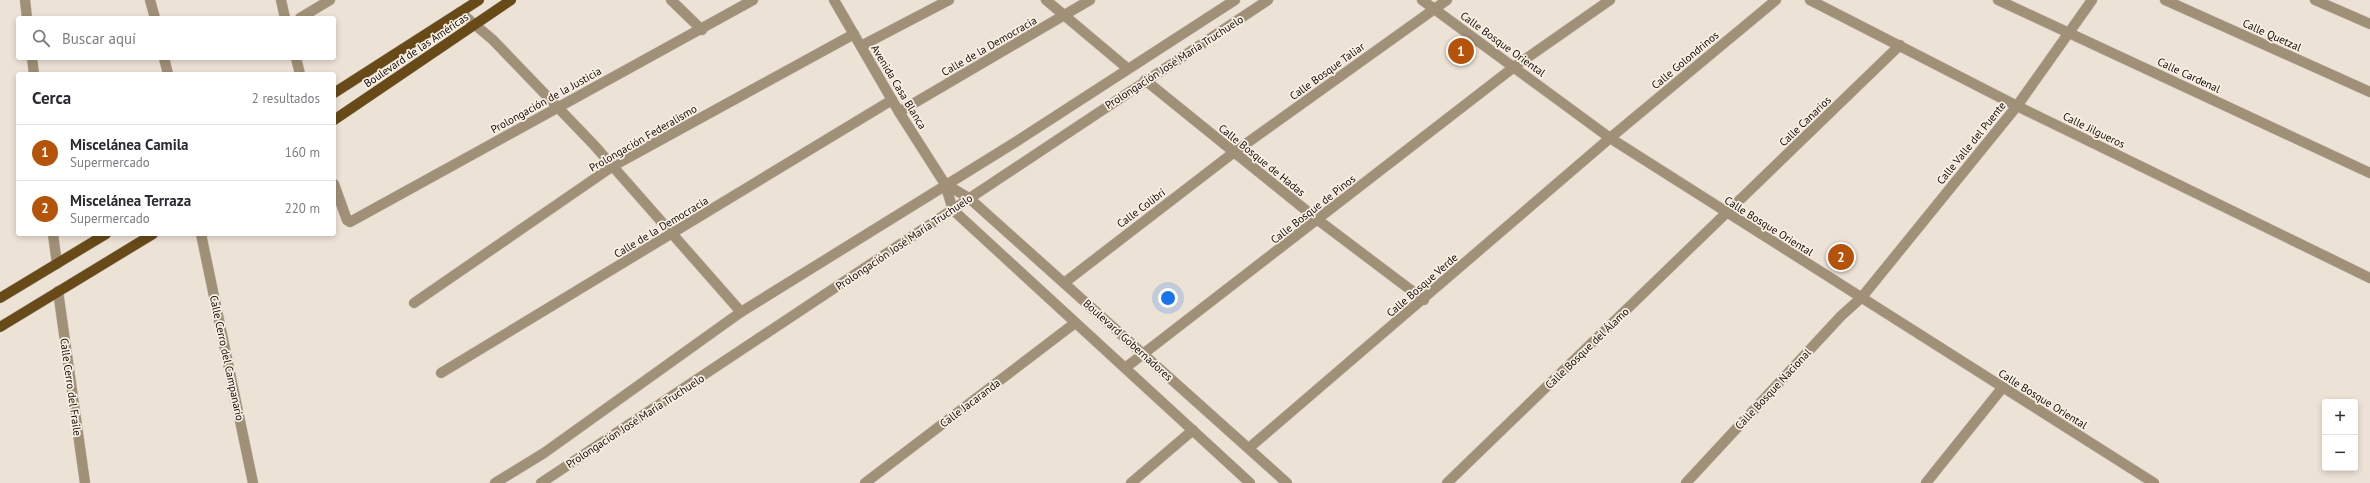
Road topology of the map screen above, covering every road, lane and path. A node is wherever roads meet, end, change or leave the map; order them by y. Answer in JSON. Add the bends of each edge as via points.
{"nodes":[{"id":1,"x":25,"y":0,"type":"edge"},
{"id":2,"x":150,"y":0,"type":"edge"},
{"id":3,"x":281,"y":0,"type":"edge"},
{"id":4,"x":330,"y":0,"type":"edge"},
{"id":5,"x":479,"y":0,"type":"edge"},
{"id":6,"x":511,"y":0,"type":"edge"},
{"id":7,"x":671,"y":0,"type":"edge"},
{"id":8,"x":753,"y":0,"type":"edge"},
{"id":9,"x":834,"y":0,"type":"edge"},
{"id":10,"x":949,"y":0,"type":"edge"},
{"id":11,"x":1046,"y":0,"type":"edge"},
{"id":12,"x":1090,"y":0,"type":"edge"},
{"id":13,"x":1235,"y":0,"type":"edge"},
{"id":14,"x":1268,"y":0,"type":"edge"},
{"id":15,"x":1422,"y":0,"type":"edge"},
{"id":16,"x":1447,"y":0,"type":"edge"},
{"id":17,"x":1610,"y":0,"type":"edge"},
{"id":18,"x":1776,"y":0,"type":"edge"},
{"id":19,"x":1810,"y":0,"type":"edge"},
{"id":20,"x":1998,"y":0,"type":"edge"},
{"id":21,"x":2092,"y":0,"type":"edge"},
{"id":22,"x":2165,"y":0,"type":"edge"},
{"id":23,"x":2315,"y":0,"type":"edge"},
{"id":24,"x":1434,"y":9,"type":"junction"},
{"id":25,"x":460,"y":12,"type":"junction"},
{"id":26,"x":1065,"y":15,"type":"junction"},
{"id":27,"x":28,"y":16,"type":"edge"},
{"id":28,"x":154,"y":16,"type":"edge"},
{"id":29,"x":285,"y":16,"type":"edge"},
{"id":30,"x":303,"y":16,"type":"edge"},
{"id":31,"x":476,"y":24,"type":"junction"},
{"id":32,"x":2370,"y":24,"type":"edge"},
{"id":33,"x":702,"y":30,"type":"junction"},
{"id":34,"x":2068,"y":32,"type":"junction"},
{"id":35,"x":854,"y":34,"type":"junction"},
{"id":36,"x":1900,"y":45,"type":"junction"},
{"id":37,"x":861,"y":46,"type":"junction"},
{"id":38,"x":32,"y":60,"type":"edge"},
{"id":39,"x":164,"y":60,"type":"edge"},
{"id":40,"x":296,"y":60,"type":"edge"},
{"id":41,"x":1514,"y":67,"type":"junction"},
{"id":42,"x":1127,"y":68,"type":"junction"},
{"id":43,"x":34,"y":72,"type":"edge"},
{"id":44,"x":168,"y":72,"type":"edge"},
{"id":45,"x":300,"y":72,"type":"edge"},
{"id":46,"x":1145,"y":80,"type":"junction"},
{"id":47,"x":336,"y":92,"type":"edge"},
{"id":48,"x":2370,"y":92,"type":"edge"},
{"id":49,"x":892,"y":100,"type":"junction"},
{"id":50,"x":2017,"y":106,"type":"junction"},
{"id":51,"x":558,"y":107,"type":"junction"},
{"id":52,"x":899,"y":112,"type":"junction"},
{"id":53,"x":336,"y":119,"type":"edge"},
{"id":54,"x":1610,"y":138,"type":"junction"},
{"id":55,"x":1233,"y":153,"type":"junction"},
{"id":56,"x":613,"y":166,"type":"junction"},
{"id":57,"x":2370,"y":173,"type":"edge"},
{"id":58,"x":945,"y":184,"type":"junction"},
{"id":59,"x":336,"y":189,"type":"edge"},
{"id":60,"x":969,"y":198,"type":"junction"},
{"id":61,"x":953,"y":210,"type":"junction"},
{"id":62,"x":1726,"y":213,"type":"junction"},
{"id":63,"x":1318,"y":220,"type":"junction"},
{"id":64,"x":674,"y":233,"type":"junction"},
{"id":65,"x":53,"y":236,"type":"edge"},
{"id":66,"x":103,"y":236,"type":"edge"},
{"id":67,"x":150,"y":236,"type":"edge"},
{"id":68,"x":201,"y":236,"type":"edge"},
{"id":69,"x":57,"y":264,"type":"junction"},
{"id":70,"x":2370,"y":278,"type":"edge"},
{"id":71,"x":1064,"y":283,"type":"junction"},
{"id":72,"x":58,"y":291,"type":"junction"},
{"id":73,"x":1862,"y":297,"type":"junction"},
{"id":74,"x":0,"y":298,"type":"edge"},
{"id":75,"x":1424,"y":300,"type":"junction"},
{"id":76,"x":414,"y":303,"type":"dead end"},
{"id":77,"x":741,"y":312,"type":"junction"},
{"id":78,"x":1075,"y":322,"type":"junction"},
{"id":79,"x":0,"y":327,"type":"edge"},
{"id":80,"x":1143,"y":353,"type":"junction"},
{"id":81,"x":1125,"y":368,"type":"junction"},
{"id":82,"x":441,"y":373,"type":"dead end"},
{"id":83,"x":2003,"y":387,"type":"junction"},
{"id":84,"x":1193,"y":430,"type":"junction"},
{"id":85,"x":1248,"y":448,"type":"junction"},
{"id":86,"x":85,"y":483,"type":"edge"},
{"id":87,"x":253,"y":483,"type":"edge"},
{"id":88,"x":495,"y":483,"type":"edge"},
{"id":89,"x":540,"y":483,"type":"edge"},
{"id":90,"x":866,"y":483,"type":"edge"},
{"id":91,"x":1131,"y":483,"type":"edge"},
{"id":92,"x":1250,"y":483,"type":"edge"},
{"id":93,"x":1288,"y":483,"type":"edge"},
{"id":94,"x":1447,"y":483,"type":"edge"},
{"id":95,"x":1686,"y":483,"type":"edge"},
{"id":96,"x":1926,"y":483,"type":"edge"},
{"id":97,"x":2154,"y":483,"type":"edge"}],
"edges":[{"from":1,"to":27,"type":"street"},
{"from":2,"to":28,"type":"street"},
{"from":3,"to":29,"type":"street"},
{"from":4,"to":30,"type":"street"},
{"from":5,"to":25,"type":"main road","name":"Boulevard de las Américas"},
{"from":6,"to":31,"type":"main road","name":"Boulevard de las Américas"},
{"from":7,"to":33,"type":"street"},
{"from":8,"to":33,"type":"street","name":"Prolongación de la Justicia"},
{"from":9,"to":35,"type":"street","name":"Avenida Casa Blanca"},
{"from":10,"to":37,"type":"street"},
{"from":11,"to":26,"type":"street"},
{"from":12,"to":26,"type":"street","name":"Calle de la Democracia"},
{"from":13,"to":42,"type":"street","name":"Prolongación José María Truchuelo"},
{"from":14,"to":46,"type":"street","name":"Prolongación José María Truchuelo"},
{"from":15,"to":24,"type":"street","name":"Calle Bosque Oriental"},
{"from":16,"to":24,"type":"street","name":"Calle Bosque Taliar"},
{"from":17,"to":41,"type":"street","name":"Calle Bosque de Pinos"},
{"from":18,"to":54,"type":"street","name":"Calle Golondrinos"},
{"from":19,"to":36,"type":"street","name":"Calle Jilgueros"},
{"from":20,"to":34,"type":"street","name":"Calle Cardenal"},
{"from":21,"to":34,"type":"street","name":"Calle Valle del Puente"},
{"from":22,"to":48,"type":"street","name":"Calle Quetzal"},
{"from":23,"to":32,"type":"street"},
{"from":24,"to":41,"type":"street","name":"Calle Bosque Oriental"},
{"from":24,"to":55,"type":"street","name":"Calle Bosque Taliar"},
{"from":25,"to":31,"type":"street"},
{"from":25,"to":47,"type":"main road","name":"Boulevard de las Américas"},
{"from":26,"to":42,"type":"street"},
{"from":26,"to":52,"type":"street","name":"Calle de la Democracia"},
{"from":31,"to":51,"type":"street"},
{"from":31,"to":53,"type":"main road","name":"Boulevard de las Américas"},
{"from":33,"to":51,"type":"street","name":"Prolongación de la Justicia"},
{"from":34,"to":50,"type":"street","name":"Calle Valle del Puente"},
{"from":34,"to":57,"type":"street","name":"Calle Cardenal"},
{"from":35,"to":37,"type":"street","name":"Avenida Casa Blanca"},
{"from":35,"to":56,"type":"street","name":"Prolongación Federalismo"},
{"from":36,"to":50,"type":"street","name":"Calle Jilgueros"},
{"from":36,"to":62,"type":"street","name":"Calle Canarios"},
{"from":37,"to":49,"type":"street","name":"Avenida Casa Blanca"},
{"from":38,"to":43,"type":"street"},
{"from":39,"to":44,"type":"street"},
{"from":40,"to":45,"type":"street"},
{"from":41,"to":54,"type":"street","name":"Calle Bosque Oriental"},
{"from":41,"to":63,"type":"street","name":"Calle Bosque de Pinos"},
{"from":42,"to":58,"type":"street","name":"Prolongación José María Truchuelo","via":[[1014,143]]},
{"from":46,"to":55,"type":"street","name":"Calle Bosque de Hadas"},
{"from":46,"to":60,"type":"street","name":"Prolongación José María Truchuelo"},
{"from":49,"to":52,"type":"street","name":"Avenida Casa Blanca"},
{"from":49,"to":64,"type":"street","name":"Calle de la Democracia"},
{"from":50,"to":70,"type":"street","name":"Calle Jilgueros"},
{"from":50,"to":73,"type":"street","name":"Calle Valle del Puente"},
{"from":51,"to":56,"type":"street"},
{"from":51,"to":59,"type":"street","name":"Prolongación de la Justicia","via":[[350,222]]},
{"from":52,"to":58,"type":"street","name":"Avenida Casa Blanca"},
{"from":54,"to":62,"type":"street","name":"Calle Bosque Oriental"},
{"from":54,"to":75,"type":"street","name":"Calle Bosque Verde"},
{"from":55,"to":63,"type":"street","name":"Calle Bosque de Hadas"},
{"from":55,"to":71,"type":"street","name":"Calle Colibrí"},
{"from":56,"to":64,"type":"street"},
{"from":56,"to":76,"type":"street","name":"Prolongación Federalismo"},
{"from":58,"to":60,"type":"street","name":"Avenida Casa Blanca"},
{"from":58,"to":61,"type":"street","name":"Avenida Casa Blanca"},
{"from":58,"to":77,"type":"street","name":"Prolongación José María Truchuelo"},
{"from":60,"to":61,"type":"street","name":"Prolongación José María Truchuelo"},
{"from":60,"to":71,"type":"street","name":"Boulevard Gobernadores"},
{"from":61,"to":78,"type":"street","name":"Boulevard Gobernadores"},
{"from":61,"to":89,"type":"street","name":"Prolongación José María Truchuelo"},
{"from":62,"to":73,"type":"street","name":"Calle Bosque Oriental"},
{"from":62,"to":94,"type":"street","name":"Calle Bosque del Álamo"},
{"from":63,"to":75,"type":"street","name":"Calle Bosque de Hadas"},
{"from":63,"to":80,"type":"street","name":"Calle Bosque de Pinos"},
{"from":64,"to":77,"type":"street"},
{"from":64,"to":82,"type":"street","name":"Calle de la Democracia"},
{"from":65,"to":69,"type":"street"},
{"from":66,"to":69,"type":"main road"},
{"from":67,"to":72,"type":"main road"},
{"from":68,"to":87,"type":"street","name":"Calle Cerro del Campanario"},
{"from":69,"to":74,"type":"main road"},
{"from":71,"to":80,"type":"street","name":"Boulevard Gobernadores"},
{"from":72,"to":79,"type":"main road"},
{"from":72,"to":86,"type":"street","name":"Calle Cerro del Fraile"},
{"from":73,"to":83,"type":"street","name":"Calle Bosque Oriental"},
{"from":73,"to":95,"type":"street","name":"Calle Bosque Nacional","via":[[1841,316]]},
{"from":75,"to":85,"type":"street","name":"Calle Bosque Verde"},
{"from":77,"to":88,"type":"street","name":"Prolongación José María Truchuelo","via":[[544,453]]},
{"from":78,"to":81,"type":"street","name":"Boulevard Gobernadores"},
{"from":78,"to":90,"type":"street","name":"Calle Jacaranda"},
{"from":80,"to":81,"type":"street","name":"Calle Bosque de Pinos"},
{"from":80,"to":85,"type":"street","name":"Boulevard Gobernadores"},
{"from":81,"to":84,"type":"street","name":"Boulevard Gobernadores"},
{"from":83,"to":96,"type":"street"},
{"from":83,"to":97,"type":"street","name":"Calle Bosque Oriental"},
{"from":84,"to":91,"type":"street"},
{"from":84,"to":92,"type":"street","name":"Boulevard Gobernadores"},
{"from":85,"to":93,"type":"street","name":"Boulevard Gobernadores"}]}
